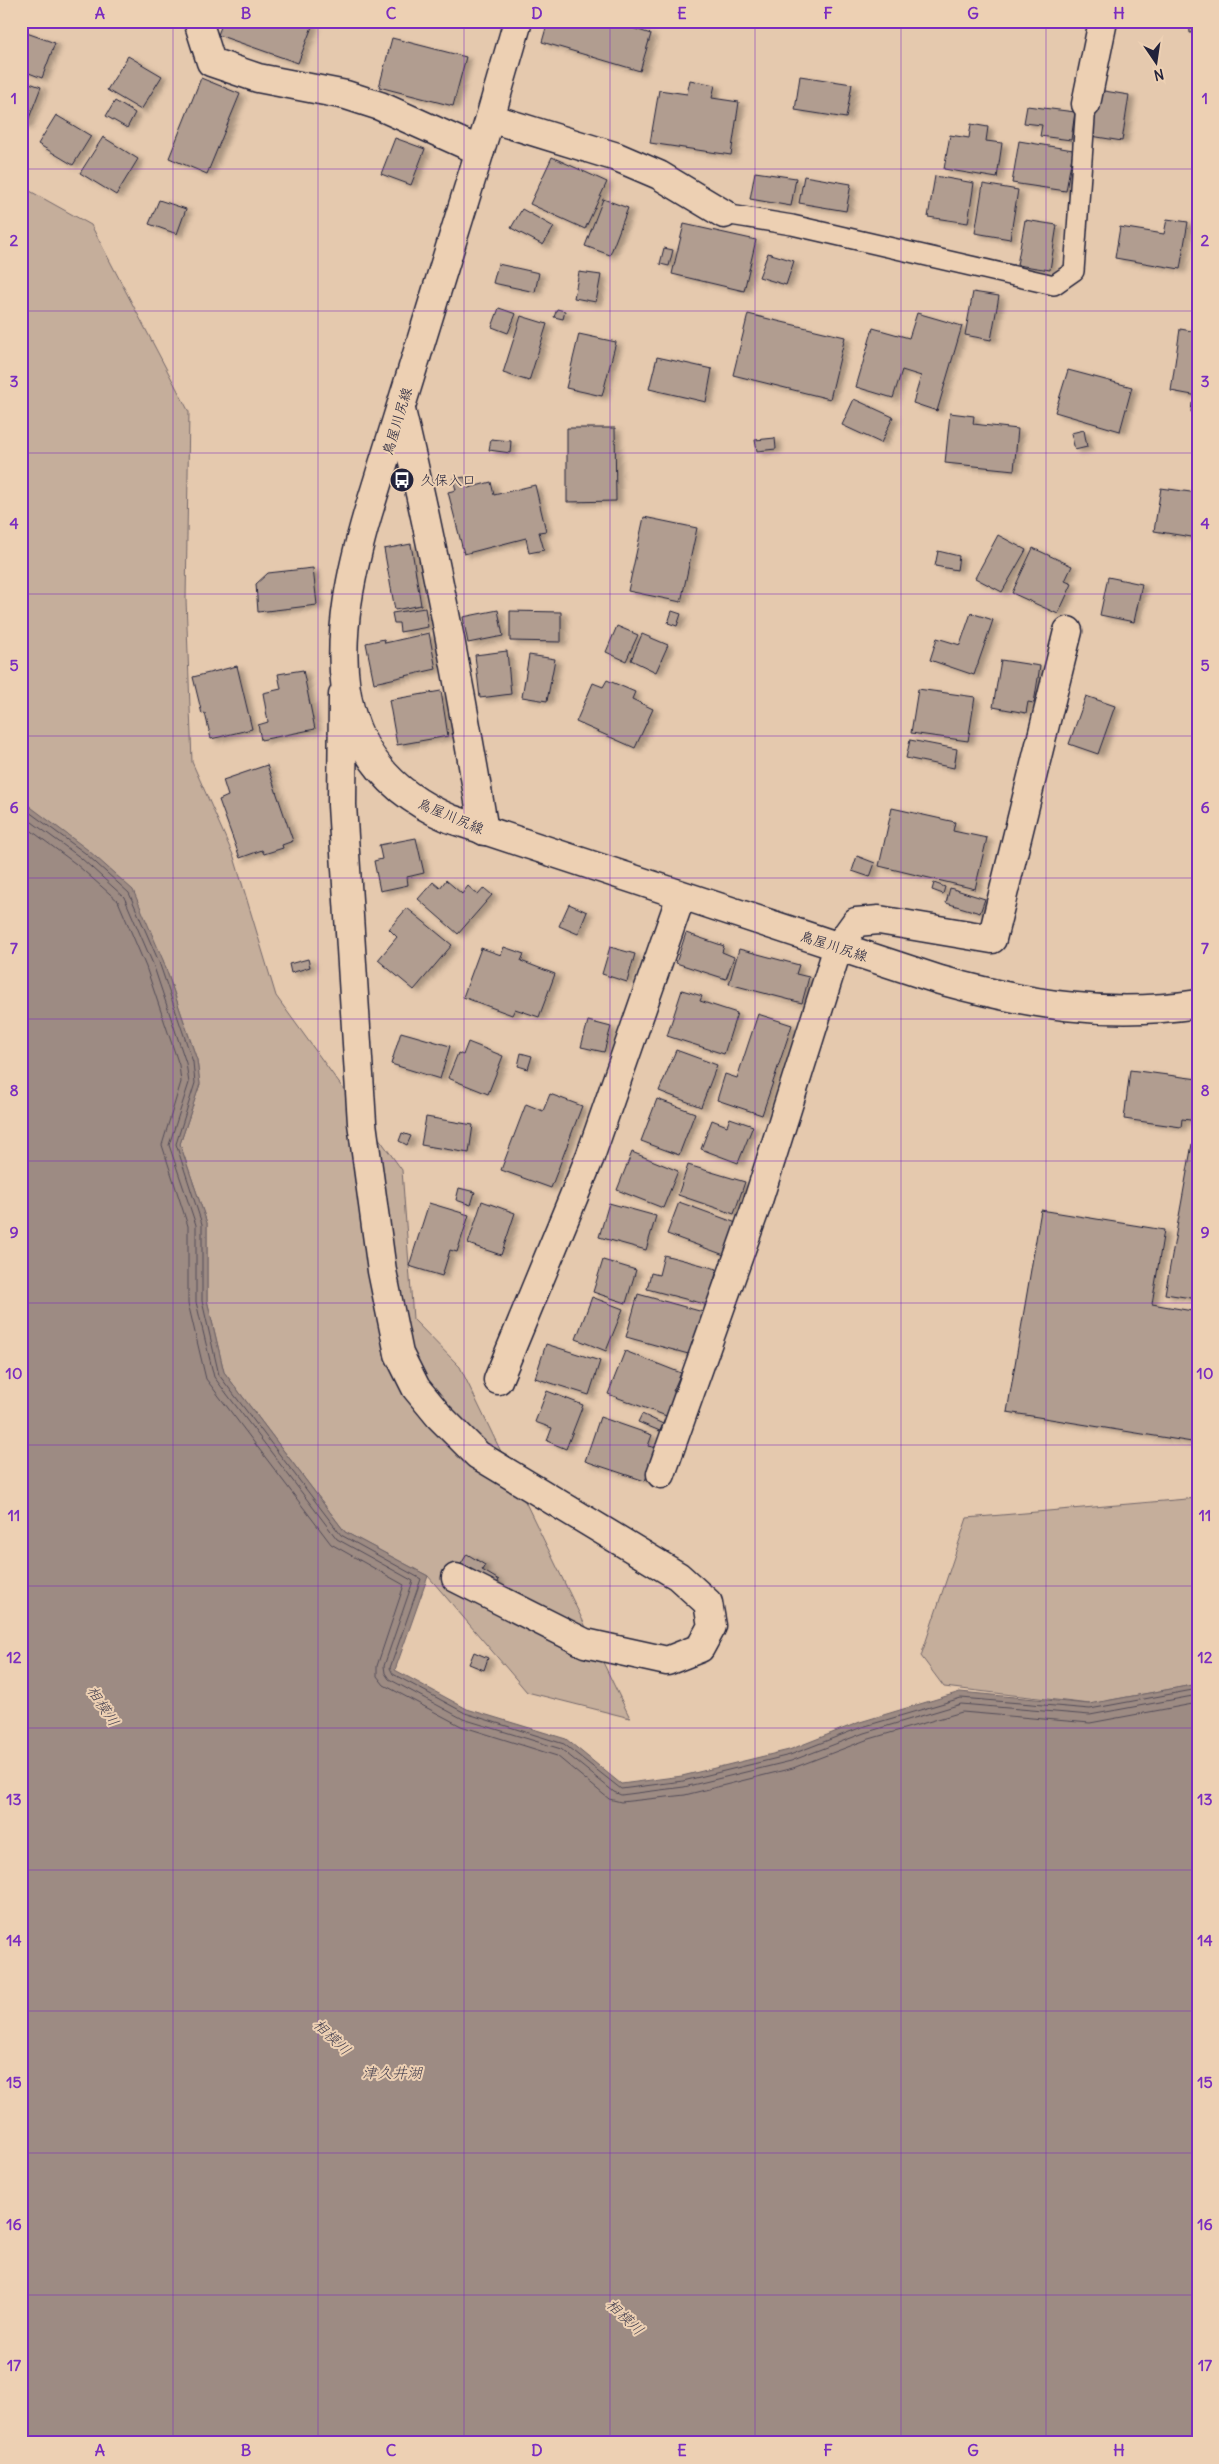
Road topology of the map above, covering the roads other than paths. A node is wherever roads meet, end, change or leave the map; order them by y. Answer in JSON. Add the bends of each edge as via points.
{"nodes":[{"id":1,"x":198,"y":21,"type":"edge"},
{"id":2,"x":518,"y":21,"type":"edge"},
{"id":3,"x":1103,"y":21,"type":"edge"},
{"id":4,"x":1086,"y":104,"type":"joint"},
{"id":5,"x":490,"y":118,"type":"junction"},
{"id":6,"x":480,"y":151,"type":"junction"},
{"id":7,"x":724,"y":214,"type":"joint"},
{"id":8,"x":401,"y":410,"type":"junction"},
{"id":9,"x":1068,"y":631,"type":"dead end"},
{"id":10,"x":343,"y":671,"type":"junction"},
{"id":11,"x":484,"y":831,"type":"junction"},
{"id":12,"x":681,"y":896,"type":"junction"},
{"id":13,"x":838,"y":947,"type":"junction"},
{"id":14,"x":1198,"y":1004,"type":"edge"},
{"id":15,"x":498,"y":1380,"type":"dead end"},
{"id":16,"x":661,"y":1474,"type":"dead end"},
{"id":17,"x":456,"y":1578,"type":"dead end"}],
"edges":[{"from":1,"to":6,"type":"street","via":[[211,62],[258,78],[346,95],[380,106]]},
{"from":2,"to":5,"type":"street","name":"鳥屋川尻線"},
{"from":3,"to":4,"type":"street"},
{"from":4,"to":7,"type":"lane","via":[[1074,271],[1054,286],[792,225]]},
{"from":5,"to":6,"type":"street","name":"鳥屋川尻線"},
{"from":5,"to":7,"type":"street","via":[[617,157],[659,175]]},
{"from":6,"to":8,"type":"street","name":"鳥屋川尻線"},
{"from":8,"to":10,"type":"street","name":"鳥屋川尻線","via":[[368,513],[352,577],[344,632]]},
{"from":8,"to":11,"type":"street","via":[[458,684]]},
{"from":9,"to":13,"type":"street","via":[[992,940],[879,920],[856,922]]},
{"from":10,"to":11,"type":"street","name":"鳥屋川尻線","via":[[348,703],[358,731],[389,780],[422,806]]},
{"from":10,"to":17,"type":"street","via":[[342,805],[362,1123],[382,1271],[399,1354],[416,1388],[478,1455],[678,1576],[708,1603],[712,1626],[700,1648],[667,1661],[585,1643]]},
{"from":11,"to":12,"type":"street","name":"鳥屋川尻線"},
{"from":12,"to":13,"type":"street","name":"鳥屋川尻線"},
{"from":12,"to":15,"type":"street","via":[[590,1157]]},
{"from":13,"to":14,"type":"street","name":"鳥屋川尻線","via":[[940,980],[1045,1005],[1153,1010]]},
{"from":13,"to":16,"type":"street","via":[[756,1207]]}]}
